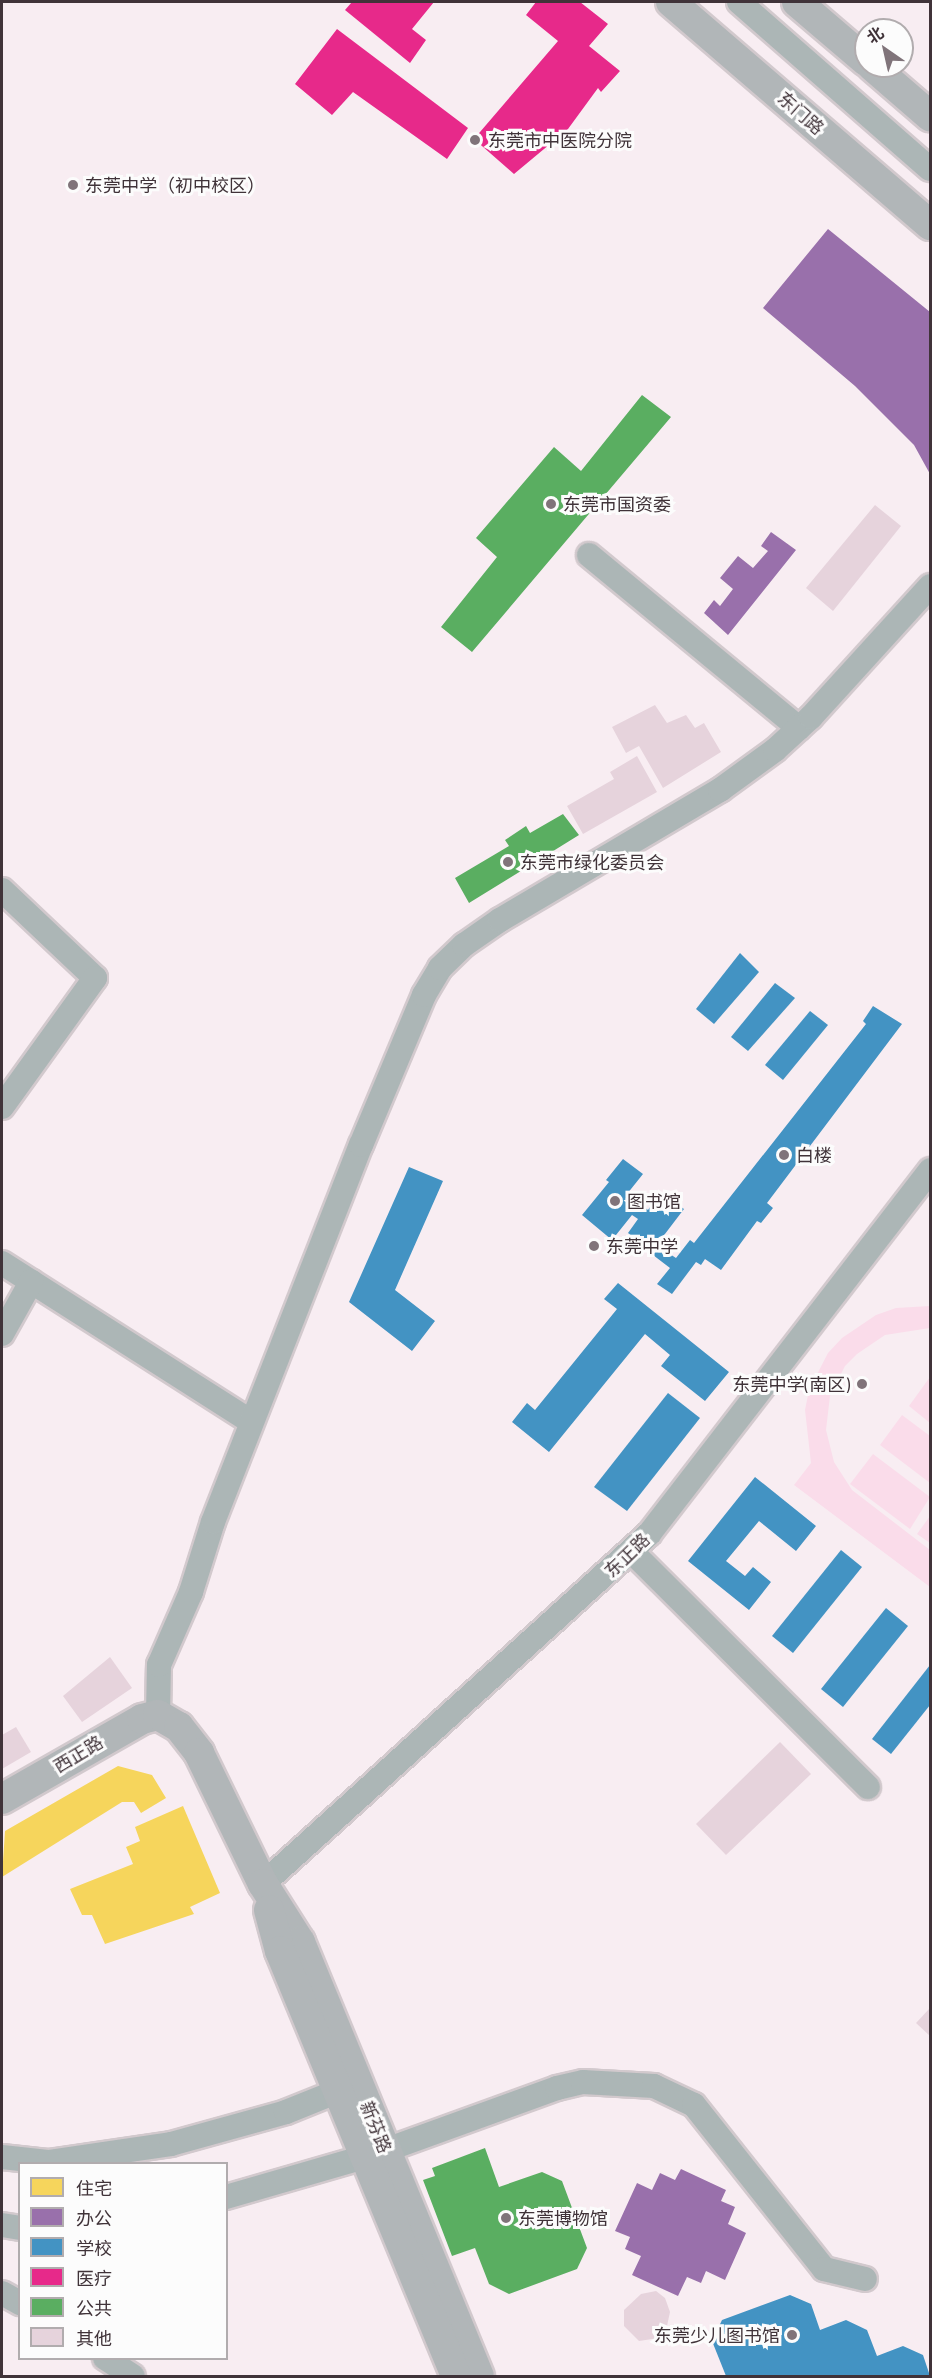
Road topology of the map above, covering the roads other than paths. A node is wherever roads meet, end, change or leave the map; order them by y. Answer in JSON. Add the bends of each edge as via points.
{"nodes":[{"id":1,"x":671,"y":2,"type":"edge"},
{"id":2,"x":739,"y":2,"type":"edge"},
{"id":3,"x":797,"y":2,"type":"edge"},
{"id":4,"x":854,"y":51,"type":"edge"},
{"id":5,"x":886,"y":78,"type":"edge"},
{"id":6,"x":930,"y":116,"type":"edge"},
{"id":7,"x":930,"y":169,"type":"edge"},
{"id":8,"x":930,"y":225,"type":"edge"},
{"id":9,"x":589,"y":555,"type":"dead end"},
{"id":10,"x":930,"y":586,"type":"edge"},
{"id":11,"x":798,"y":728,"type":"junction"},
{"id":12,"x":2,"y":890,"type":"edge"},
{"id":13,"x":2,"y":1107,"type":"edge"},
{"id":14,"x":930,"y":1170,"type":"edge"},
{"id":15,"x":2,"y":1263,"type":"edge"},
{"id":16,"x":31,"y":1282,"type":"junction"},
{"id":17,"x":2,"y":1334,"type":"edge"},
{"id":18,"x":252,"y":1422,"type":"junction"},
{"id":19,"x":632,"y":1552,"type":"junction"},
{"id":20,"x":158,"y":1715,"type":"junction"},
{"id":21,"x":868,"y":1787,"type":"dead end"},
{"id":22,"x":2,"y":1799,"type":"edge"},
{"id":23,"x":263,"y":1884,"type":"junction"},
{"id":24,"x":348,"y":2087,"type":"junction"},
{"id":25,"x":375,"y":2153,"type":"junction"},
{"id":26,"x":2,"y":2157,"type":"edge"},
{"id":27,"x":228,"y":2196,"type":"edge"},
{"id":28,"x":2,"y":2225,"type":"edge"},
{"id":29,"x":18,"y":2228,"type":"edge"},
{"id":30,"x":865,"y":2279,"type":"dead end"},
{"id":31,"x":2,"y":2293,"type":"edge"},
{"id":32,"x":18,"y":2302,"type":"edge"},
{"id":33,"x":108,"y":2360,"type":"edge"},
{"id":34,"x":133,"y":2376,"type":"edge"},
{"id":35,"x":456,"y":2376,"type":"edge"},
{"id":36,"x":479,"y":2376,"type":"edge"}],
"edges":[{"from":1,"to":8,"type":"main road","name":"东门路"},
{"from":2,"to":7,"type":"street"},
{"from":3,"to":4,"type":"main road"},
{"from":5,"to":6,"type":"main road"},
{"from":9,"to":11,"type":"street"},
{"from":10,"to":11,"type":"street"},
{"from":11,"to":18,"type":"street","via":[[720,790],[500,920],[440,968],[424,995],[361,1145]]},
{"from":12,"to":13,"type":"street","via":[[95,978]]},
{"from":14,"to":19,"type":"street","name":"东正路","via":[[739,1421]]},
{"from":15,"to":16,"type":"street"},
{"from":16,"to":17,"type":"street"},
{"from":16,"to":18,"type":"street"},
{"from":18,"to":20,"type":"street","via":[[159,1665]]},
{"from":19,"to":21,"type":"street"},
{"from":19,"to":23,"type":"street","name":"东正路"},
{"from":20,"to":22,"type":"main road","name":"西正路","via":[[124,1726]]},
{"from":20,"to":23,"type":"main road","name":"新芬路","via":[[179,1727],[199,1753]]},
{"from":23,"to":24,"type":"main road","name":"新芬路","via":[[300,1942]]},
{"from":24,"to":25,"type":"main road","name":"新芬路"},
{"from":24,"to":26,"type":"street","via":[[286,2112],[171,2144],[48,2162]]},
{"from":25,"to":27,"type":"street"},
{"from":25,"to":30,"type":"street","via":[[557,2088],[583,2082],[654,2086],[694,2105],[824,2269]]},
{"from":25,"to":35,"type":"main road","name":"新芬路"},
{"from":25,"to":36,"type":"main road","name":"新芬路"},
{"from":28,"to":29,"type":"street"},
{"from":31,"to":32,"type":"street"},
{"from":33,"to":34,"type":"street"}]}
